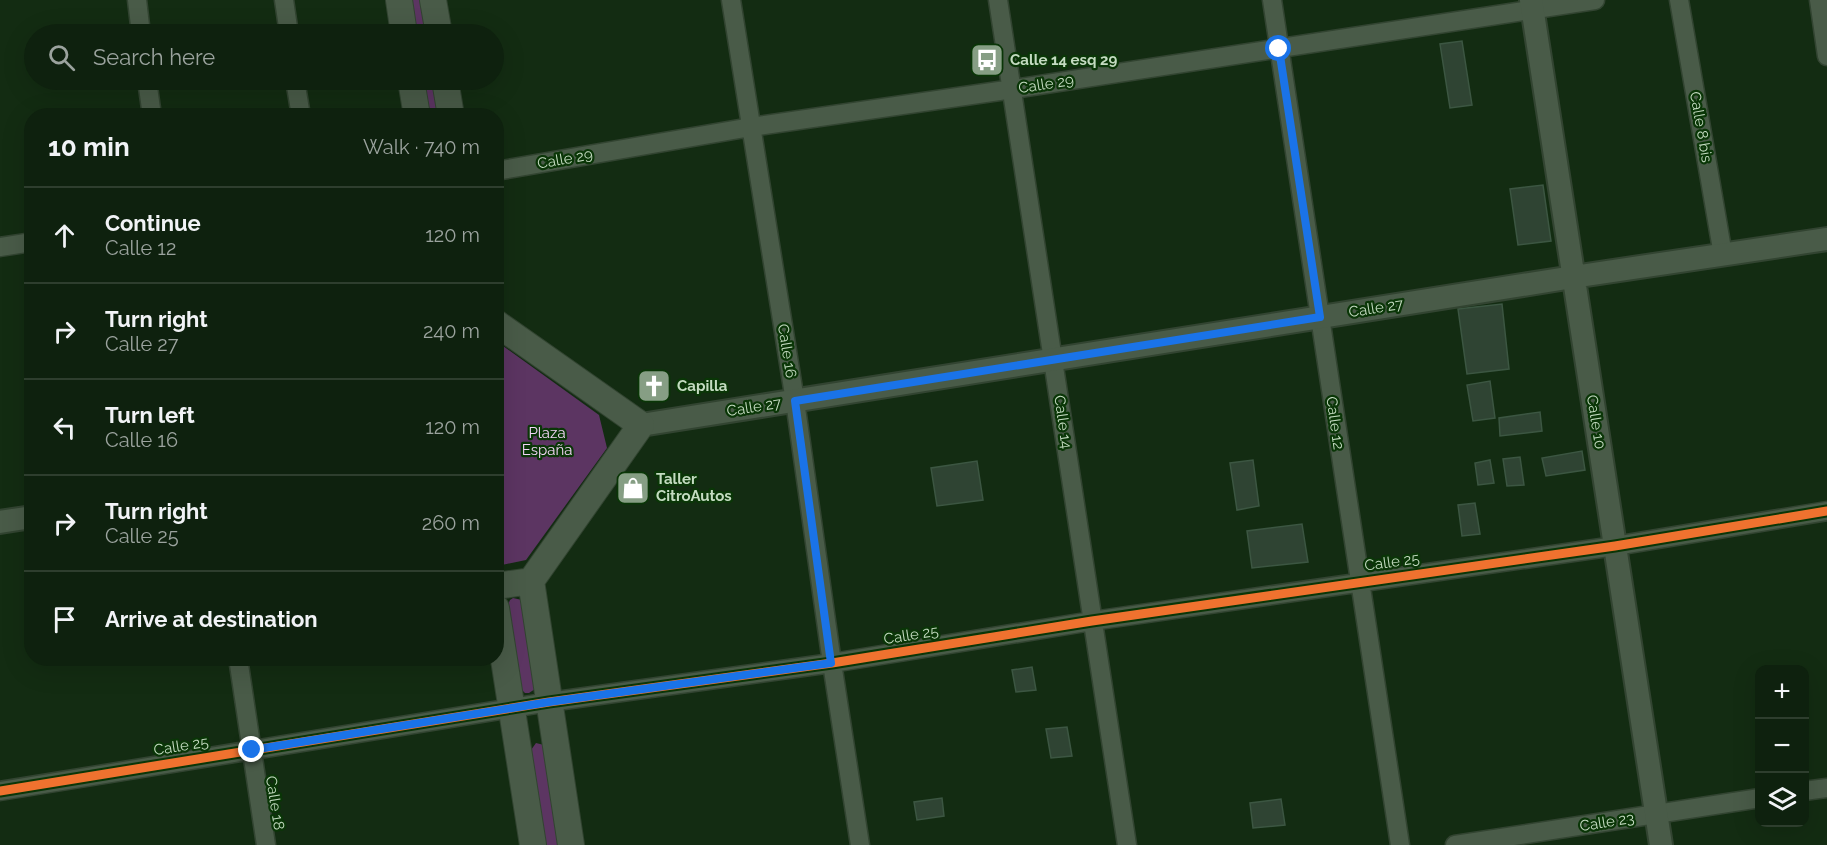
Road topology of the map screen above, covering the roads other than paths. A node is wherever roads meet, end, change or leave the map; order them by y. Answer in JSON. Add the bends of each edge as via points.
{"nodes":[{"id":1,"x":136,"y":0,"type":"edge"},
{"id":2,"x":284,"y":0,"type":"edge"},
{"id":3,"x":399,"y":0,"type":"edge"},
{"id":4,"x":433,"y":0,"type":"edge"},
{"id":5,"x":731,"y":0,"type":"edge"},
{"id":6,"x":998,"y":0,"type":"edge"},
{"id":7,"x":1272,"y":0,"type":"edge"},
{"id":8,"x":1595,"y":0,"type":"edge"},
{"id":9,"x":1678,"y":0,"type":"edge"},
{"id":10,"x":1819,"y":0,"type":"edge"},
{"id":11,"x":1531,"y":4,"type":"edge"},
{"id":12,"x":140,"y":24,"type":"edge"},
{"id":13,"x":288,"y":24,"type":"edge"},
{"id":14,"x":403,"y":24,"type":"edge"},
{"id":15,"x":437,"y":24,"type":"edge"},
{"id":16,"x":1279,"y":49,"type":"junction"},
{"id":17,"x":1827,"y":56,"type":"edge"},
{"id":18,"x":1013,"y":89,"type":"junction"},
{"id":19,"x":148,"y":90,"type":"edge"},
{"id":20,"x":297,"y":90,"type":"edge"},
{"id":21,"x":413,"y":90,"type":"edge"},
{"id":22,"x":447,"y":90,"type":"edge"},
{"id":23,"x":151,"y":108,"type":"edge"},
{"id":24,"x":300,"y":108,"type":"edge"},
{"id":25,"x":416,"y":108,"type":"edge"},
{"id":26,"x":450,"y":108,"type":"edge"},
{"id":27,"x":751,"y":127,"type":"junction"},
{"id":28,"x":504,"y":170,"type":"edge"},
{"id":29,"x":1827,"y":239,"type":"edge"},
{"id":30,"x":24,"y":243,"type":"edge"},
{"id":31,"x":0,"y":247,"type":"edge"},
{"id":32,"x":1723,"y":255,"type":"junction"},
{"id":33,"x":1574,"y":277,"type":"junction"},
{"id":34,"x":1320,"y":317,"type":"junction"},
{"id":35,"x":504,"y":329,"type":"edge"},
{"id":36,"x":1054,"y":360,"type":"junction"},
{"id":37,"x":795,"y":401,"type":"junction"},
{"id":38,"x":641,"y":425,"type":"junction"},
{"id":39,"x":1827,"y":511,"type":"edge"},
{"id":40,"x":24,"y":518,"type":"edge"},
{"id":41,"x":0,"y":522,"type":"edge"},
{"id":42,"x":1615,"y":546,"type":"junction"},
{"id":43,"x":531,"y":581,"type":"junction"},
{"id":44,"x":1359,"y":582,"type":"junction"},
{"id":45,"x":504,"y":585,"type":"edge"},
{"id":46,"x":1092,"y":621,"type":"junction"},
{"id":47,"x":504,"y":658,"type":"edge"},
{"id":48,"x":831,"y":663,"type":"junction"},
{"id":49,"x":239,"y":666,"type":"edge"},
{"id":50,"x":549,"y":702,"type":"junction"},
{"id":51,"x":512,"y":708,"type":"junction"},
{"id":52,"x":252,"y":750,"type":"junction"},
{"id":53,"x":1827,"y":788,"type":"edge"},
{"id":54,"x":1809,"y":790,"type":"edge"},
{"id":55,"x":0,"y":791,"type":"edge"},
{"id":56,"x":1755,"y":799,"type":"edge"},
{"id":57,"x":1656,"y":814,"type":"junction"},
{"id":58,"x":266,"y":845,"type":"edge"},
{"id":59,"x":533,"y":845,"type":"edge"},
{"id":60,"x":571,"y":845,"type":"edge"},
{"id":61,"x":860,"y":845,"type":"edge"},
{"id":62,"x":1127,"y":845,"type":"edge"},
{"id":63,"x":1400,"y":845,"type":"edge"},
{"id":64,"x":1455,"y":845,"type":"edge"},
{"id":65,"x":1660,"y":845,"type":"edge"}],
"edges":[{"from":1,"to":12,"type":"street"},
{"from":2,"to":13,"type":"street"},
{"from":3,"to":14,"type":"main road"},
{"from":4,"to":15,"type":"main road"},
{"from":5,"to":27,"type":"street","name":"Calle 16"},
{"from":6,"to":18,"type":"street","name":"Calle 14"},
{"from":7,"to":16,"type":"street","name":"Calle 12"},
{"from":8,"to":11,"type":"street","name":"Calle 29"},
{"from":9,"to":32,"type":"street","name":"Calle 8 bis"},
{"from":10,"to":17,"type":"street"},
{"from":11,"to":16,"type":"street","name":"Calle 29"},
{"from":11,"to":33,"type":"street","name":"Calle 10"},
{"from":16,"to":18,"type":"street","name":"Calle 29"},
{"from":16,"to":34,"type":"street","name":"Calle 12"},
{"from":18,"to":27,"type":"street","name":"Calle 29"},
{"from":18,"to":36,"type":"street","name":"Calle 14"},
{"from":19,"to":23,"type":"street"},
{"from":20,"to":24,"type":"street"},
{"from":21,"to":25,"type":"main road"},
{"from":22,"to":26,"type":"main road"},
{"from":27,"to":28,"type":"street","name":"Calle 29"},
{"from":27,"to":37,"type":"street","name":"Calle 16"},
{"from":29,"to":32,"type":"street","name":"Calle 27"},
{"from":30,"to":31,"type":"street"},
{"from":32,"to":33,"type":"street","name":"Calle 27"},
{"from":33,"to":34,"type":"street","name":"Calle 27"},
{"from":33,"to":42,"type":"street","name":"Calle 10"},
{"from":34,"to":36,"type":"street","name":"Calle 27"},
{"from":34,"to":44,"type":"street","name":"Calle 12"},
{"from":35,"to":38,"type":"main road"},
{"from":36,"to":37,"type":"street","name":"Calle 27"},
{"from":36,"to":46,"type":"street","name":"Calle 14"},
{"from":37,"to":38,"type":"street","name":"Calle 27"},
{"from":37,"to":48,"type":"street","name":"Calle 16"},
{"from":38,"to":43,"type":"main road"},
{"from":39,"to":42,"type":"street","name":"Calle 25"},
{"from":40,"to":41,"type":"street"},
{"from":42,"to":44,"type":"street","name":"Calle 25"},
{"from":42,"to":57,"type":"street","name":"Calle 10"},
{"from":43,"to":45,"type":"main road"},
{"from":43,"to":50,"type":"main road"},
{"from":44,"to":46,"type":"street","name":"Calle 25"},
{"from":44,"to":63,"type":"street","name":"Calle 12"},
{"from":46,"to":48,"type":"street","name":"Calle 25"},
{"from":46,"to":62,"type":"street","name":"Calle 14"},
{"from":47,"to":51,"type":"main road"},
{"from":48,"to":50,"type":"street","name":"Calle 25"},
{"from":48,"to":61,"type":"street","name":"Calle 16"},
{"from":49,"to":52,"type":"street","name":"Calle 18"},
{"from":50,"to":51,"type":"street","name":"Calle 25"},
{"from":50,"to":60,"type":"main road"},
{"from":51,"to":52,"type":"street","name":"Calle 25"},
{"from":51,"to":59,"type":"main road"},
{"from":52,"to":55,"type":"street","name":"Calle 25"},
{"from":52,"to":58,"type":"street","name":"Calle 18"},
{"from":53,"to":54,"type":"street"},
{"from":56,"to":57,"type":"street","name":"Calle 23"},
{"from":57,"to":64,"type":"street","name":"Calle 23"},
{"from":57,"to":65,"type":"street","name":"Calle 10"}]}
